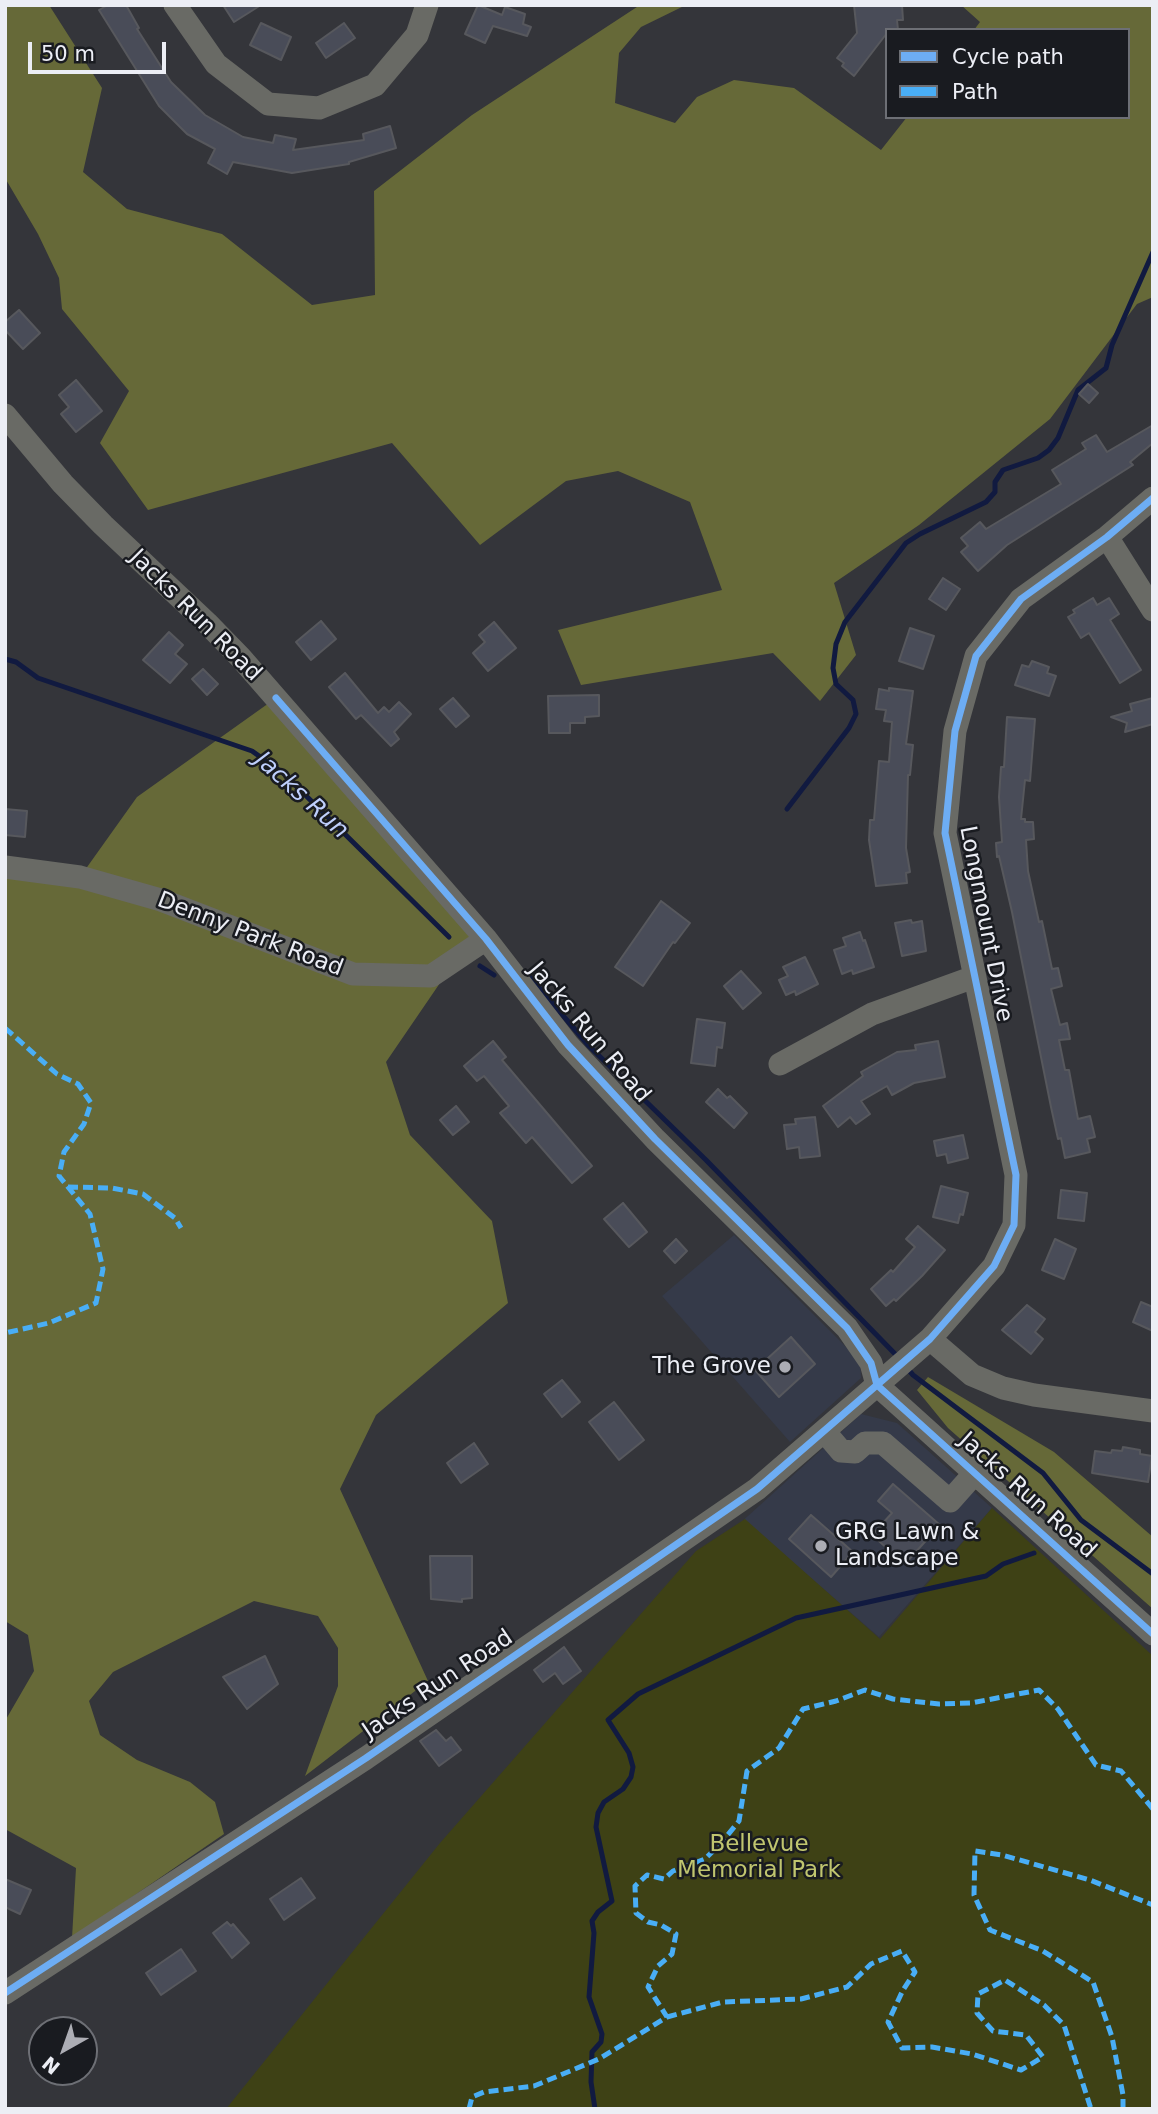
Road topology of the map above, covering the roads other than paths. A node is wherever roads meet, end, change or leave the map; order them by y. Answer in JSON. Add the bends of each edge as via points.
{"nodes":[{"id":1,"x":175,"y":5,"type":"edge"},
{"id":2,"x":427,"y":5,"type":"edge"},
{"id":3,"x":5,"y":415,"type":"edge"},
{"id":4,"x":1153,"y":498,"type":"edge"},
{"id":5,"x":1107,"y":537,"type":"junction"},
{"id":6,"x":1153,"y":610,"type":"edge"},
{"id":7,"x":5,"y":867,"type":"edge"},
{"id":8,"x":486,"y":939,"type":"junction"},
{"id":9,"x":974,"y":977,"type":"junction"},
{"id":10,"x":780,"y":1064,"type":"dead end"},
{"id":11,"x":930,"y":1339,"type":"junction"},
{"id":12,"x":877,"y":1385,"type":"junction"},
{"id":13,"x":1153,"y":1411,"type":"edge"},
{"id":14,"x":824,"y":1431,"type":"junction"},
{"id":15,"x":974,"y":1474,"type":"junction"},
{"id":16,"x":1153,"y":1634,"type":"edge"},
{"id":17,"x":5,"y":1993,"type":"edge"}],
"edges":[{"from":1,"to":2,"type":"street","via":[[216,64],[268,104],[319,108],[375,85],[417,35]]},
{"from":3,"to":8,"type":"street","name":"Jacks Run Road","via":[[63,484],[240,658]]},
{"from":4,"to":5,"type":"street","name":"Longmount Drive"},
{"from":5,"to":6,"type":"street"},
{"from":5,"to":9,"type":"street","name":"Longmount Drive","via":[[1021,599],[976,656],[955,732],[945,833]]},
{"from":7,"to":8,"type":"street","name":"Denny Park Road","via":[[80,877],[161,900],[353,974],[431,976]]},
{"from":8,"to":12,"type":"street","name":"Jacks Run Road","via":[[603,1083],[847,1328],[872,1363]]},
{"from":9,"to":10,"type":"street","via":[[872,1014]]},
{"from":9,"to":11,"type":"street","name":"Longmount Drive","via":[[1016,1174],[1014,1224],[994,1266]]},
{"from":11,"to":12,"type":"street","name":"Longmount Drive"},
{"from":11,"to":13,"type":"street","via":[[972,1375],[1003,1388]]},
{"from":12,"to":14,"type":"street","name":"Jacks Run Road"},
{"from":12,"to":15,"type":"street","name":"Jacks Run Road"},
{"from":14,"to":15,"type":"street","via":[[841,1451],[855,1452],[865,1443],[883,1443],[950,1501]]},
{"from":14,"to":17,"type":"street","name":"Jacks Run Road","via":[[757,1489],[366,1758]]},
{"from":15,"to":16,"type":"street","name":"Jacks Run Road"}]}
